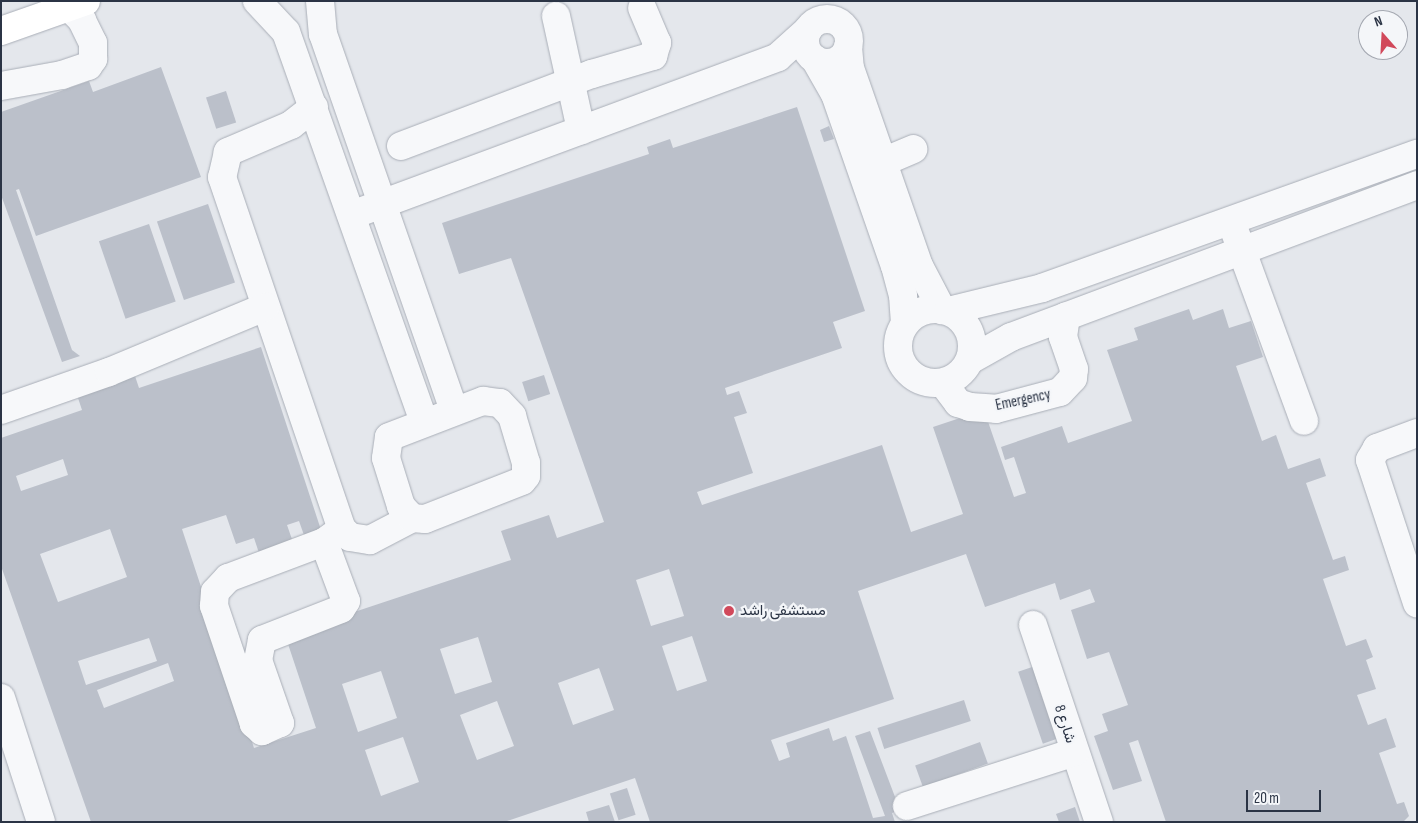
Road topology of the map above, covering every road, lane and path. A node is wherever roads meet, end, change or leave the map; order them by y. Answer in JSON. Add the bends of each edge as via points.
{"nodes":[{"id":1,"x":309,"y":1,"type":"edge"},
{"id":2,"x":320,"y":1,"type":"edge"},
{"id":3,"x":77,"y":4,"type":"edge"},
{"id":4,"x":269,"y":6,"type":"edge"},
{"id":5,"x":642,"y":8,"type":"dead end"},
{"id":6,"x":556,"y":16,"type":"dead end"},
{"id":7,"x":808,"y":30,"type":"junction"},
{"id":8,"x":1,"y":31,"type":"edge"},
{"id":9,"x":326,"y":42,"type":"junction"},
{"id":10,"x":848,"y":47,"type":"junction"},
{"id":11,"x":778,"y":57,"type":"junction"},
{"id":12,"x":814,"y":58,"type":"junction"},
{"id":13,"x":568,"y":83,"type":"junction"},
{"id":14,"x":1,"y":86,"type":"edge"},
{"id":15,"x":314,"y":107,"type":"junction"},
{"id":16,"x":581,"y":130,"type":"junction"},
{"id":17,"x":401,"y":146,"type":"dead end"},
{"id":18,"x":913,"y":149,"type":"dead end"},
{"id":19,"x":1417,"y":154,"type":"edge"},
{"id":20,"x":883,"y":162,"type":"junction"},
{"id":21,"x":1417,"y":185,"type":"edge"},
{"id":22,"x":383,"y":204,"type":"junction"},
{"id":23,"x":352,"y":215,"type":"junction"},
{"id":24,"x":1231,"y":221,"type":"junction"},
{"id":25,"x":1164,"y":246,"type":"junction"},
{"id":26,"x":1241,"y":249,"type":"junction"},
{"id":27,"x":1174,"y":274,"type":"junction"},
{"id":28,"x":265,"y":307,"type":"junction"},
{"id":29,"x":945,"y":310,"type":"junction"},
{"id":30,"x":1066,"y":316,"type":"junction"},
{"id":31,"x":905,"y":324,"type":"junction"},
{"id":32,"x":970,"y":360,"type":"junction"},
{"id":33,"x":943,"y":383,"type":"junction"},
{"id":34,"x":1,"y":410,"type":"edge"},
{"id":35,"x":454,"y":412,"type":"junction"},
{"id":36,"x":1304,"y":421,"type":"dead end"},
{"id":37,"x":424,"y":422,"type":"junction"},
{"id":38,"x":1417,"y":433,"type":"edge"},
{"id":39,"x":412,"y":518,"type":"junction"},
{"id":40,"x":333,"y":535,"type":"junction"},
{"id":41,"x":1417,"y":603,"type":"edge"},
{"id":42,"x":1033,"y":625,"type":"dead end"},
{"id":43,"x":262,"y":640,"type":"junction"},
{"id":44,"x":231,"y":652,"type":"junction"},
{"id":45,"x":1,"y":698,"type":"edge"},
{"id":46,"x":1075,"y":752,"type":"junction"},
{"id":47,"x":907,"y":806,"type":"dead end"},
{"id":48,"x":41,"y":822,"type":"edge"},
{"id":49,"x":1099,"y":822,"type":"edge"}],
"edges":[{"from":1,"to":9,"type":"street","via":[[314,32]]},
{"from":2,"to":9,"type":"street"},
{"from":3,"to":8,"type":"main road"},
{"from":3,"to":14,"type":"street","via":[[93,43],[93,59],[88,66],[62,75]]},
{"from":4,"to":15,"type":"street","via":[[286,32]]},
{"from":5,"to":13,"type":"street","via":[[657,43],[653,56]]},
{"from":6,"to":13,"type":"street"},
{"from":7,"to":10,"type":"street","via":[[817,21],[835,21],[845,29]]},
{"from":7,"to":11,"type":"street"},
{"from":7,"to":12,"type":"street","via":[[805,45]]},
{"from":9,"to":22,"type":"street"},
{"from":10,"to":12,"type":"street","via":[[838,60]]},
{"from":10,"to":20,"type":"street","via":[[850,68]]},
{"from":11,"to":12,"type":"street"},
{"from":11,"to":16,"type":"street"},
{"from":12,"to":31,"type":"street","via":[[836,94],[895,266],[903,295]]},
{"from":13,"to":16,"type":"street"},
{"from":13,"to":17,"type":"street"},
{"from":15,"to":23,"type":"street"},
{"from":15,"to":28,"type":"street","via":[[291,125],[238,146],[223,160],[226,189]]},
{"from":16,"to":22,"type":"street"},
{"from":18,"to":20,"type":"street"},
{"from":19,"to":24,"type":"street"},
{"from":20,"to":29,"type":"street","via":[[919,266]]},
{"from":21,"to":26,"type":"street"},
{"from":22,"to":23,"type":"street"},
{"from":22,"to":35,"type":"street"},
{"from":23,"to":37,"type":"street"},
{"from":24,"to":25,"type":"street"},
{"from":24,"to":26,"type":"street"},
{"from":25,"to":27,"type":"street"},
{"from":25,"to":29,"type":"street","via":[[1017,296]]},
{"from":26,"to":27,"type":"street"},
{"from":26,"to":36,"type":"street"},
{"from":27,"to":30,"type":"street"},
{"from":28,"to":34,"type":"street","via":[[109,372]]},
{"from":28,"to":40,"type":"street"},
{"from":29,"to":31,"type":"street","via":[[922,311]]},
{"from":29,"to":32,"type":"street","via":[[959,317],[969,332],[973,349]]},
{"from":30,"to":32,"type":"street","via":[[1011,337]]},
{"from":30,"to":33,"type":"street","name":"Emergency","via":[[1063,337],[1074,369],[1068,386],[1060,392],[996,409],[970,407],[958,404]]},
{"from":31,"to":33,"type":"street","via":[[898,348],[904,366],[918,380]]},
{"from":32,"to":33,"type":"street","via":[[959,375]]},
{"from":35,"to":37,"type":"street"},
{"from":35,"to":39,"type":"street","via":[[483,401],[500,403],[507,408],[526,463],[526,476],[522,481],[425,518]]},
{"from":37,"to":39,"type":"street","via":[[395,432],[384,450],[401,506]]},
{"from":38,"to":41,"type":"street","via":[[1377,448],[1370,460]]},
{"from":39,"to":40,"type":"street","via":[[370,540]]},
{"from":40,"to":43,"type":"street","via":[[347,597],[345,606]]},
{"from":40,"to":44,"type":"street","via":[[228,578],[219,585],[214,606]]},
{"from":42,"to":46,"type":"street","name":"شارع 8"},
{"from":43,"to":44,"type":"street"},
{"from":43,"to":44,"type":"street","via":[[258,660],[280,723],[266,730],[254,724]]},
{"from":45,"to":48,"type":"street"},
{"from":46,"to":47,"type":"street"},
{"from":46,"to":49,"type":"street","name":"شارع 8"}]}
